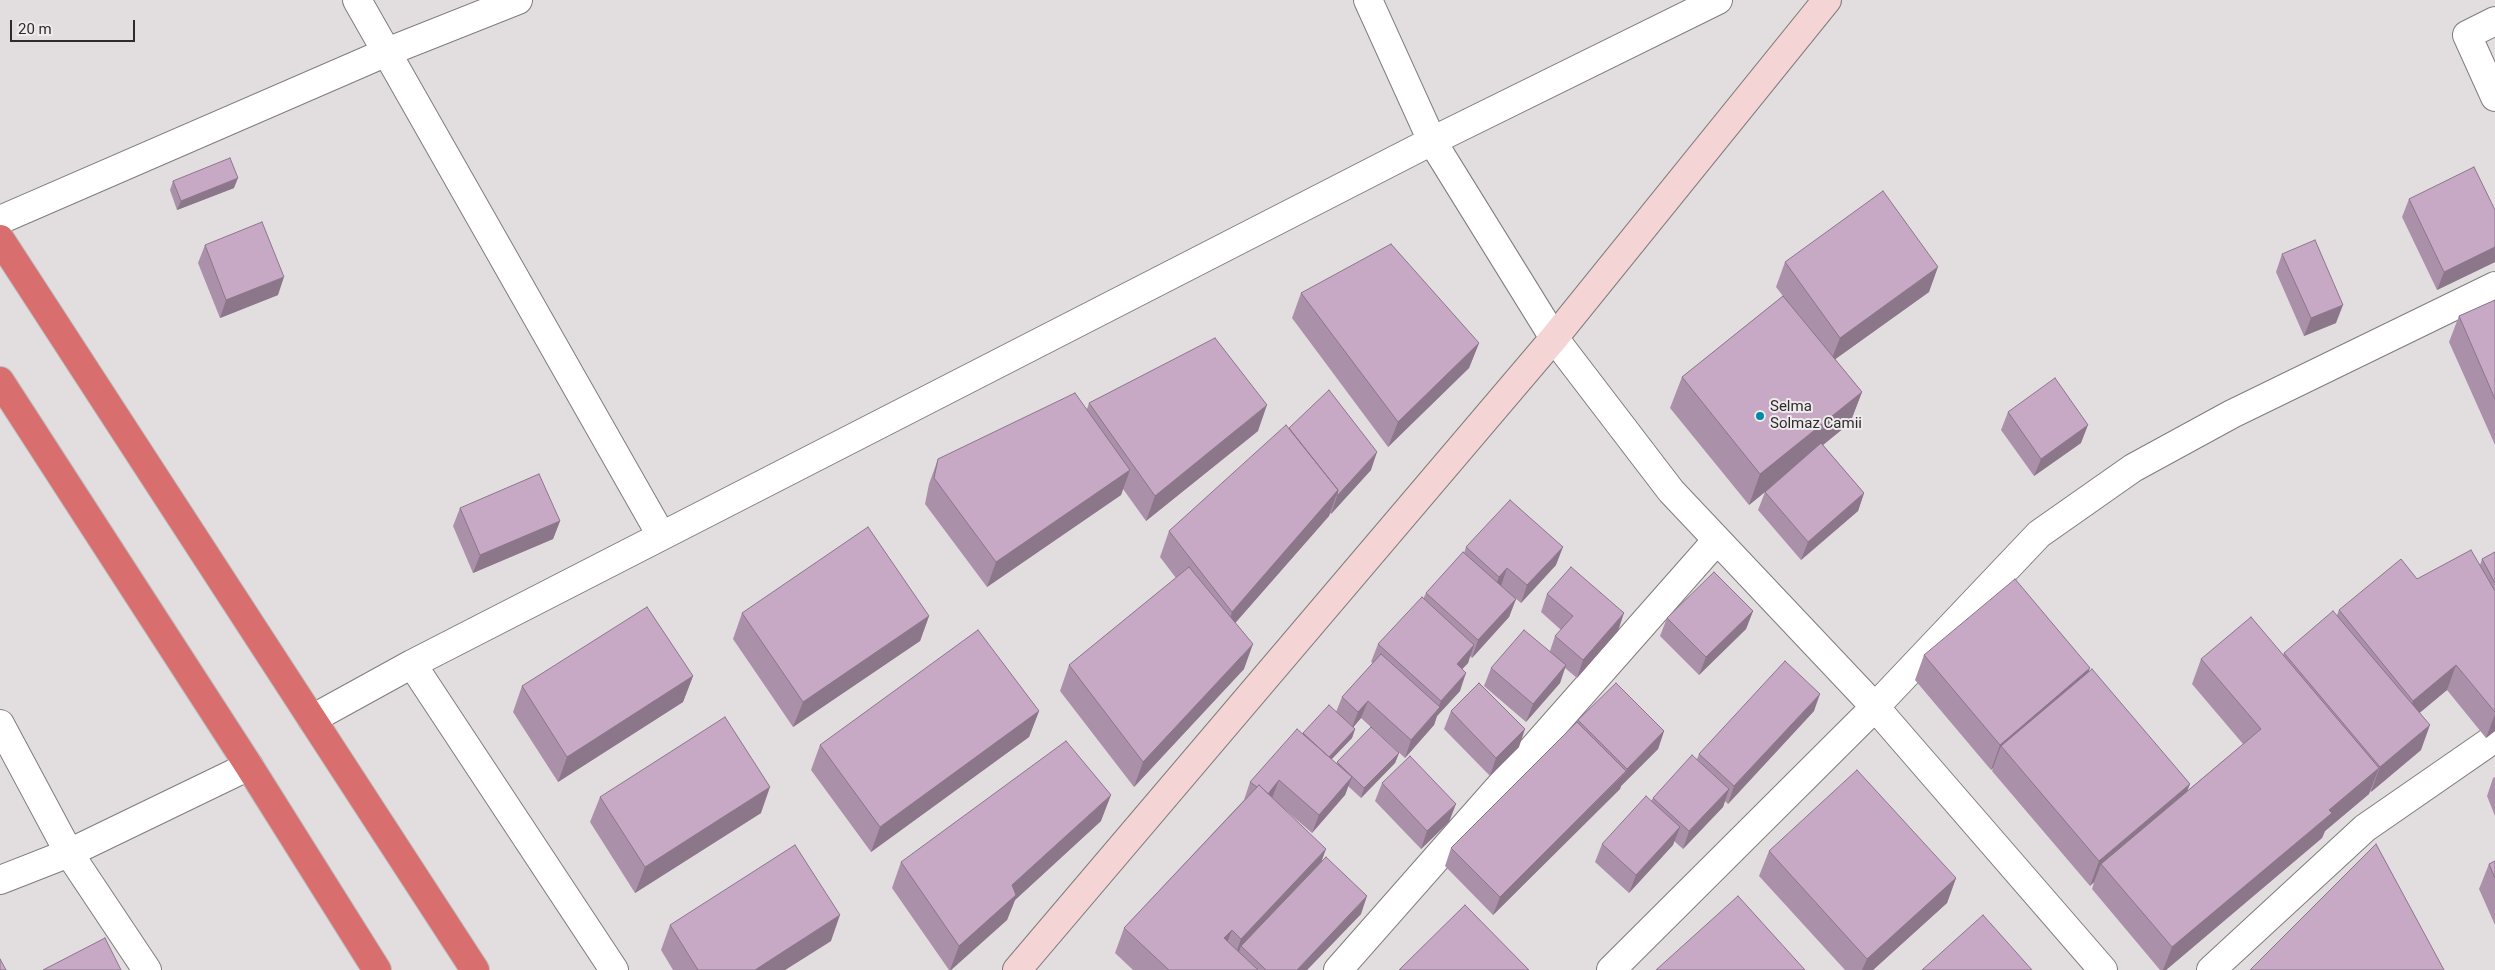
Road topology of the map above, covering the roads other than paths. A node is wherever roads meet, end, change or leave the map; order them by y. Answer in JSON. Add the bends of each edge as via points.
{"nodes":[{"id":1,"x":357,"y":0,"type":"edge"},
{"id":2,"x":518,"y":0,"type":"edge"},
{"id":3,"x":1368,"y":0,"type":"edge"},
{"id":4,"x":1718,"y":0,"type":"edge"},
{"id":5,"x":1827,"y":0,"type":"edge"},
{"id":6,"x":2495,"y":22,"type":"edge"},
{"id":7,"x":386,"y":52,"type":"junction"},
{"id":8,"x":2495,"y":98,"type":"edge"},
{"id":9,"x":1432,"y":141,"type":"junction"},
{"id":10,"x":0,"y":220,"type":"edge"},
{"id":11,"x":0,"y":239,"type":"edge"},
{"id":12,"x":2495,"y":286,"type":"edge"},
{"id":13,"x":1554,"y":338,"type":"junction"},
{"id":14,"x":0,"y":381,"type":"edge"},
{"id":15,"x":661,"y":535,"type":"junction"},
{"id":16,"x":1717,"y":540,"type":"junction"},
{"id":17,"x":412,"y":664,"type":"junction"},
{"id":18,"x":1876,"y":707,"type":"junction"},
{"id":19,"x":312,"y":719,"type":"junction"},
{"id":20,"x":0,"y":724,"type":"edge"},
{"id":21,"x":2495,"y":738,"type":"edge"},
{"id":22,"x":249,"y":766,"type":"junction"},
{"id":23,"x":2365,"y":828,"type":"junction"},
{"id":24,"x":69,"y":853,"type":"junction"},
{"id":25,"x":2378,"y":855,"type":"edge"},
{"id":26,"x":0,"y":880,"type":"edge"},
{"id":27,"x":147,"y":970,"type":"edge"},
{"id":28,"x":376,"y":970,"type":"edge"},
{"id":29,"x":475,"y":970,"type":"edge"},
{"id":30,"x":614,"y":970,"type":"edge"},
{"id":31,"x":1017,"y":970,"type":"edge"},
{"id":32,"x":1338,"y":970,"type":"edge"},
{"id":33,"x":1610,"y":970,"type":"edge"},
{"id":34,"x":2103,"y":970,"type":"edge"},
{"id":35,"x":2211,"y":970,"type":"edge"}],
"edges":[{"from":1,"to":7,"type":"street"},
{"from":2,"to":7,"type":"street"},
{"from":3,"to":9,"type":"street"},
{"from":4,"to":9,"type":"street"},
{"from":5,"to":13,"type":"street"},
{"from":6,"to":8,"type":"street","via":[[2467,35]]},
{"from":7,"to":10,"type":"street"},
{"from":7,"to":15,"type":"street"},
{"from":9,"to":13,"type":"street"},
{"from":9,"to":15,"type":"street"},
{"from":11,"to":19,"type":"highway"},
{"from":12,"to":18,"type":"street","via":[[2232,414],[2133,468],[2039,534]]},
{"from":13,"to":16,"type":"street","via":[[1671,491]]},
{"from":13,"to":31,"type":"street"},
{"from":14,"to":22,"type":"highway"},
{"from":15,"to":17,"type":"street"},
{"from":16,"to":18,"type":"street"},
{"from":16,"to":32,"type":"street"},
{"from":17,"to":19,"type":"street"},
{"from":17,"to":30,"type":"street"},
{"from":18,"to":33,"type":"street"},
{"from":18,"to":34,"type":"street"},
{"from":19,"to":29,"type":"highway"},
{"from":20,"to":24,"type":"street"},
{"from":21,"to":23,"type":"street"},
{"from":22,"to":24,"type":"street"},
{"from":22,"to":28,"type":"highway"},
{"from":23,"to":25,"type":"street"},
{"from":23,"to":35,"type":"street"},
{"from":24,"to":26,"type":"street"},
{"from":24,"to":27,"type":"street"}]}
